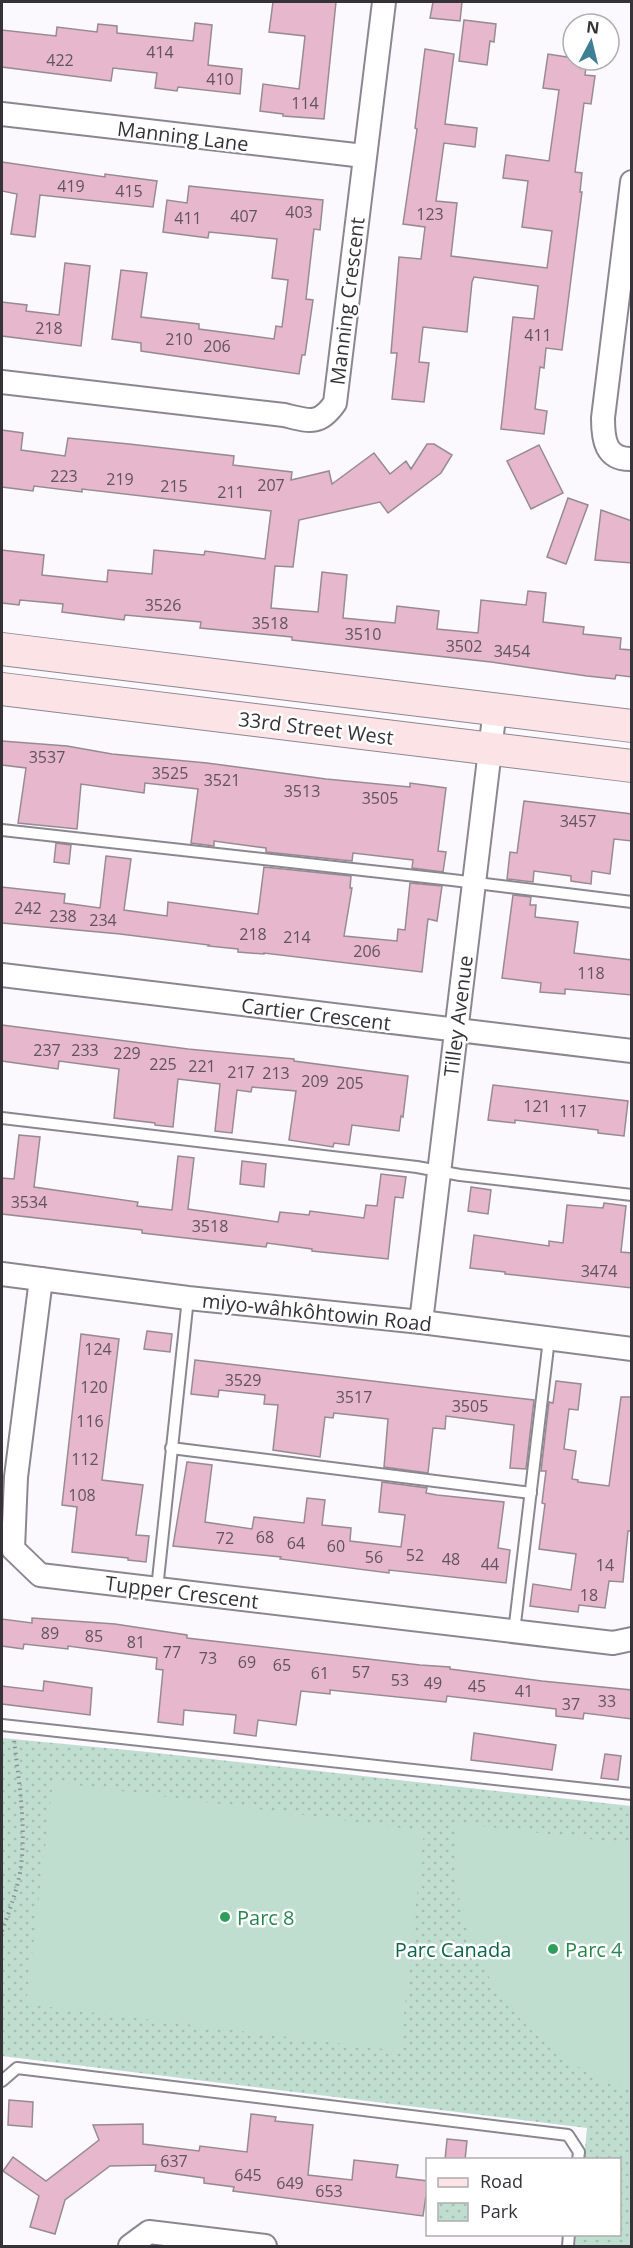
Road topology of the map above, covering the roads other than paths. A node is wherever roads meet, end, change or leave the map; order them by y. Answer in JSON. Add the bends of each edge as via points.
{"nodes":[{"id":1,"x":384,"y":2,"type":"edge"},
{"id":2,"x":2,"y":114,"type":"edge"},
{"id":3,"x":364,"y":156,"type":"junction"},
{"id":4,"x":631,"y":191,"type":"edge"},
{"id":5,"x":2,"y":382,"type":"edge"},
{"id":6,"x":632,"y":459,"type":"edge"},
{"id":7,"x":2,"y":649,"type":"edge"},
{"id":8,"x":2,"y":689,"type":"edge"},
{"id":9,"x":495,"y":709,"type":"junction"},
{"id":10,"x":632,"y":726,"type":"edge"},
{"id":11,"x":490,"y":749,"type":"junction"},
{"id":12,"x":632,"y":766,"type":"edge"},
{"id":13,"x":2,"y":830,"type":"edge"},
{"id":14,"x":474,"y":884,"type":"junction"},
{"id":15,"x":632,"y":902,"type":"edge"},
{"id":16,"x":2,"y":975,"type":"edge"},
{"id":17,"x":456,"y":1030,"type":"junction"},
{"id":18,"x":632,"y":1051,"type":"edge"},
{"id":19,"x":2,"y":1118,"type":"edge"},
{"id":20,"x":440,"y":1171,"type":"junction"},
{"id":21,"x":632,"y":1195,"type":"edge"},
{"id":22,"x":2,"y":1274,"type":"edge"},
{"id":23,"x":42,"y":1279,"type":"junction"},
{"id":24,"x":188,"y":1298,"type":"junction"},
{"id":25,"x":421,"y":1322,"type":"junction"},
{"id":26,"x":549,"y":1339,"type":"junction"},
{"id":27,"x":632,"y":1350,"type":"edge"},
{"id":28,"x":171,"y":1448,"type":"junction"},
{"id":29,"x":531,"y":1493,"type":"junction"},
{"id":30,"x":157,"y":1589,"type":"junction"},
{"id":31,"x":514,"y":1632,"type":"junction"},
{"id":32,"x":632,"y":1639,"type":"edge"},
{"id":33,"x":7,"y":1725,"type":"edge"},
{"id":34,"x":632,"y":1794,"type":"edge"},
{"id":35,"x":2,"y":2081,"type":"edge"},
{"id":36,"x":578,"y":2158,"type":"edge"},
{"id":37,"x":130,"y":2247,"type":"edge"},
{"id":38,"x":265,"y":2247,"type":"edge"}],
"edges":[{"from":1,"to":3,"type":"street","name":"Manning Crescent"},
{"from":2,"to":3,"type":"street","name":"Manning Lane"},
{"from":3,"to":5,"type":"street","name":"Manning Crescent","via":[[335,403],[326,416],[309,421]]},
{"from":4,"to":6,"type":"street","via":[[603,438],[610,453]]},
{"from":7,"to":9,"type":"main road","name":"33rd Street West"},
{"from":8,"to":11,"type":"main road","name":"33rd Street West"},
{"from":9,"to":10,"type":"main road","name":"33rd Street West"},
{"from":9,"to":11,"type":"street","name":"Tilley Avenue"},
{"from":11,"to":12,"type":"main road","name":"33rd Street West"},
{"from":11,"to":14,"type":"street","name":"Tilley Avenue"},
{"from":13,"to":14,"type":"lane"},
{"from":14,"to":15,"type":"lane"},
{"from":14,"to":17,"type":"street","name":"Tilley Avenue"},
{"from":16,"to":17,"type":"street","name":"Cartier Crescent"},
{"from":17,"to":18,"type":"street","name":"Cartier Crescent"},
{"from":17,"to":20,"type":"street","name":"Tilley Avenue"},
{"from":19,"to":20,"type":"lane"},
{"from":20,"to":21,"type":"lane"},
{"from":20,"to":25,"type":"street","name":"Tilley Avenue"},
{"from":22,"to":23,"type":"street","name":"miyo-wâhkôhtowin Road"},
{"from":23,"to":24,"type":"street","name":"miyo-wâhkôhtowin Road"},
{"from":23,"to":30,"type":"street","name":"Tupper Crescent","via":[[16,1477],[13,1549],[40,1575]]},
{"from":24,"to":25,"type":"street","name":"miyo-wâhkôhtowin Road"},
{"from":24,"to":28,"type":"lane"},
{"from":25,"to":26,"type":"street","name":"miyo-wâhkôhtowin Road"},
{"from":26,"to":27,"type":"street","name":"miyo-wâhkôhtowin Road"},
{"from":26,"to":29,"type":"lane"},
{"from":28,"to":29,"type":"lane"},
{"from":28,"to":30,"type":"lane"},
{"from":29,"to":31,"type":"lane"},
{"from":30,"to":31,"type":"street","name":"Tupper Crescent"},
{"from":31,"to":32,"type":"street","name":"Tupper Crescent","via":[[613,1643]]},
{"from":33,"to":34,"type":"lane"},
{"from":35,"to":36,"type":"lane","via":[[17,2068],[568,2135],[579,2152]]},
{"from":37,"to":38,"type":"street","via":[[149,2232]]}]}
